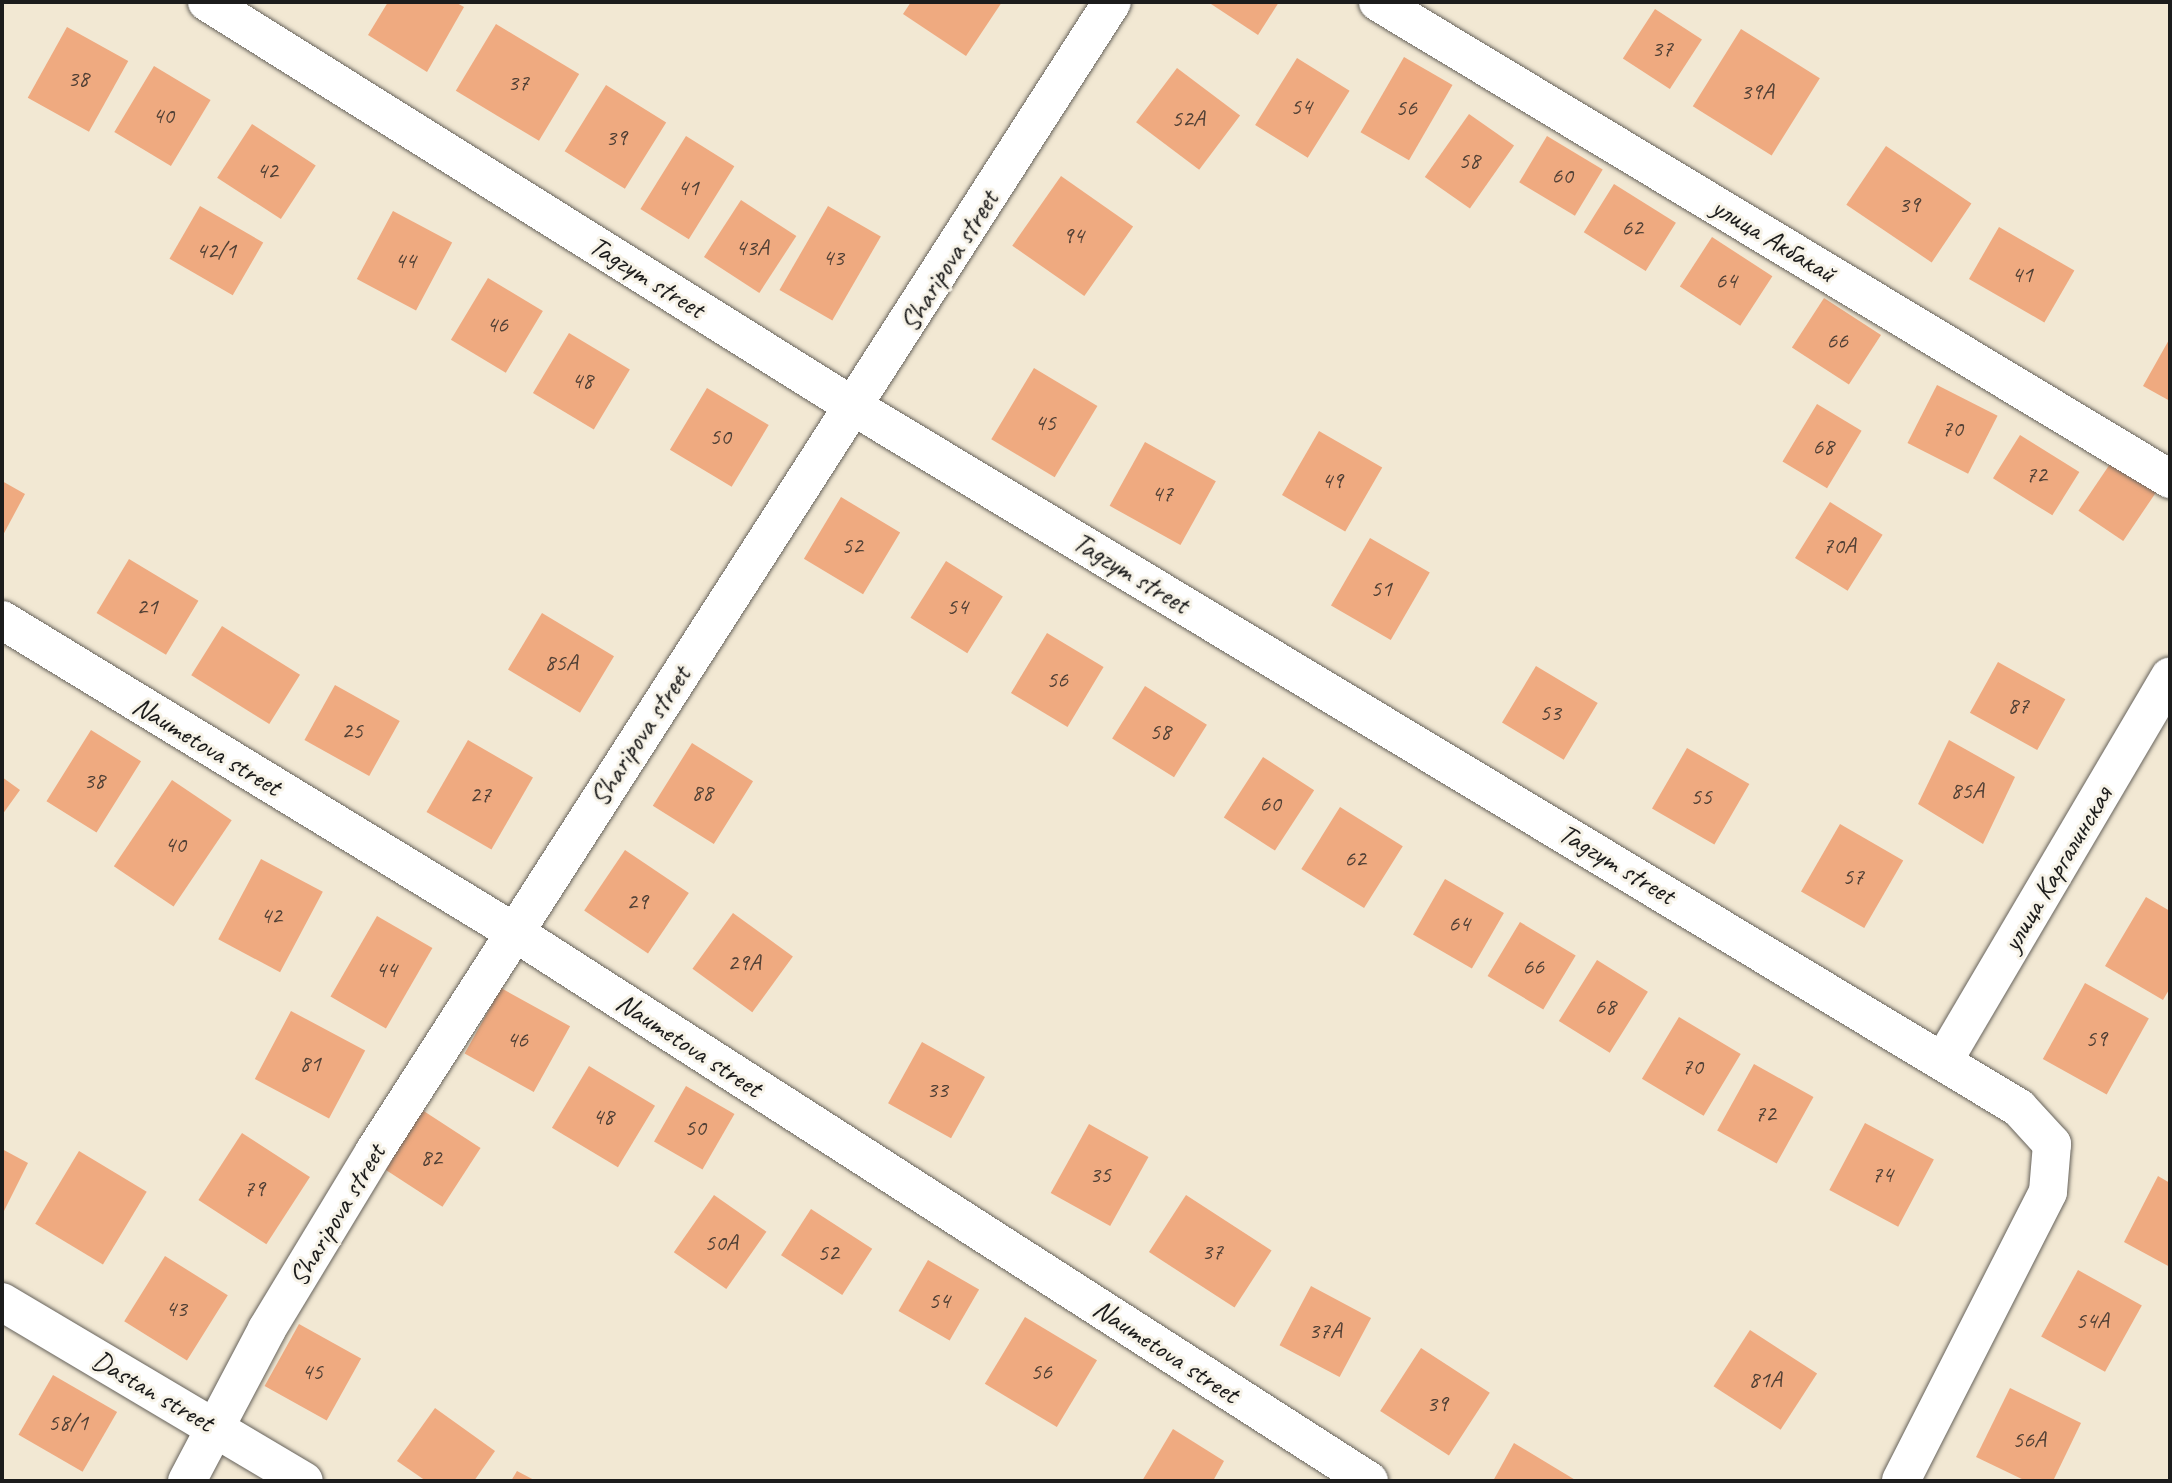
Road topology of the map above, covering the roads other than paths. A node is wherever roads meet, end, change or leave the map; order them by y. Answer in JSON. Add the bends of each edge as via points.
{"nodes":[{"id":1,"x":207,"y":2,"type":"edge"},
{"id":2,"x":1112,"y":2,"type":"edge"},
{"id":3,"x":1378,"y":2,"type":"edge"},
{"id":4,"x":856,"y":408,"type":"junction"},
{"id":5,"x":2170,"y":479,"type":"edge"},
{"id":6,"x":2,"y":620,"type":"edge"},
{"id":7,"x":2170,"y":677,"type":"edge"},
{"id":8,"x":514,"y":932,"type":"junction"},
{"id":9,"x":1944,"y":1060,"type":"junction"},
{"id":10,"x":2,"y":1302,"type":"edge"},
{"id":11,"x":216,"y":1427,"type":"junction"},
{"id":12,"x":187,"y":1481,"type":"edge"},
{"id":13,"x":304,"y":1481,"type":"edge"},
{"id":14,"x":1369,"y":1481,"type":"edge"},
{"id":15,"x":1901,"y":1481,"type":"edge"}],
"edges":[{"from":1,"to":4,"type":"street","name":"Tagzym street"},
{"from":2,"to":4,"type":"street","name":"Sharipova street"},
{"from":3,"to":5,"type":"street","name":"улица Акбакай"},
{"from":4,"to":8,"type":"street","name":"Sharipova street"},
{"from":4,"to":9,"type":"street","name":"Tagzym street"},
{"from":6,"to":8,"type":"street","name":"Naumetova street"},
{"from":7,"to":9,"type":"street","name":"улица Каргалинская"},
{"from":8,"to":11,"type":"street","name":"Sharipova street","via":[[267,1329]]},
{"from":8,"to":14,"type":"street","name":"Naumetova street"},
{"from":9,"to":15,"type":"street","name":"Tagzym street","via":[[2019,1108],[2052,1144],[2048,1192]]},
{"from":10,"to":11,"type":"street","name":"Dastan street"},
{"from":11,"to":12,"type":"street","name":"Sharipova street"},
{"from":11,"to":13,"type":"street","name":"Dastan street"}]}
